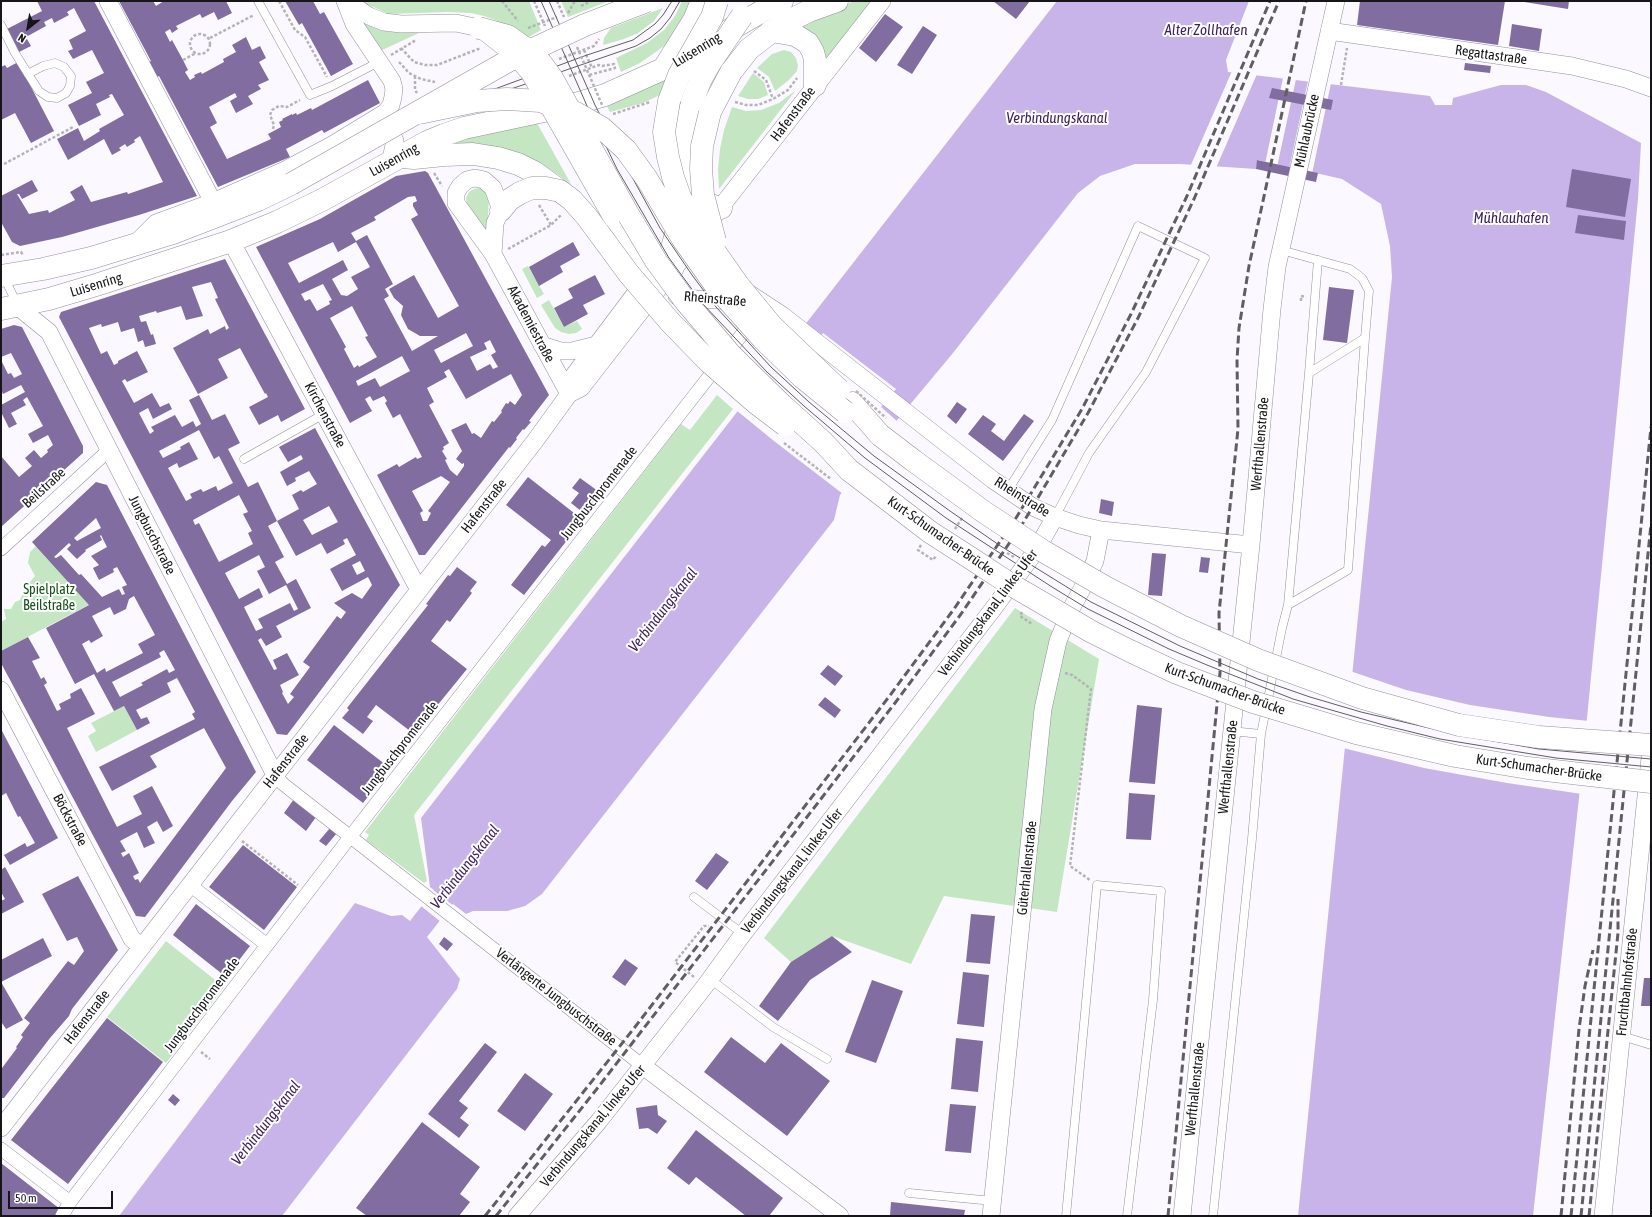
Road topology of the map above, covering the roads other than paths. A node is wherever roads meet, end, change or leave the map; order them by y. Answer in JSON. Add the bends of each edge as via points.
{"nodes":[{"id":1,"x":108,"y":1,"type":"edge"},
{"id":2,"x":258,"y":1,"type":"edge"},
{"id":3,"x":345,"y":1,"type":"edge"},
{"id":4,"x":351,"y":1,"type":"edge"},
{"id":5,"x":646,"y":1,"type":"edge"},
{"id":6,"x":702,"y":1,"type":"edge"},
{"id":7,"x":717,"y":1,"type":"edge"},
{"id":8,"x":758,"y":1,"type":"edge"},
{"id":9,"x":782,"y":1,"type":"edge"},
{"id":10,"x":837,"y":1,"type":"edge"},
{"id":11,"x":882,"y":1,"type":"edge"},
{"id":12,"x":1336,"y":1,"type":"edge"},
{"id":13,"x":1,"y":26,"type":"edge"},
{"id":14,"x":476,"y":27,"type":"junction"},
{"id":15,"x":771,"y":31,"type":"junction"},
{"id":16,"x":1329,"y":31,"type":"junction"},
{"id":17,"x":385,"y":58,"type":"junction"},
{"id":18,"x":664,"y":69,"type":"junction"},
{"id":19,"x":28,"y":74,"type":"junction"},
{"id":20,"x":808,"y":80,"type":"junction"},
{"id":21,"x":1651,"y":88,"type":"edge"},
{"id":22,"x":419,"y":113,"type":"junction"},
{"id":23,"x":378,"y":117,"type":"junction"},
{"id":24,"x":396,"y":160,"type":"junction"},
{"id":25,"x":684,"y":183,"type":"junction"},
{"id":26,"x":560,"y":191,"type":"junction"},
{"id":27,"x":1292,"y":199,"type":"joint"},
{"id":28,"x":213,"y":202,"type":"junction"},
{"id":29,"x":721,"y":208,"type":"junction"},
{"id":30,"x":501,"y":210,"type":"junction"},
{"id":31,"x":701,"y":232,"type":"junction"},
{"id":32,"x":231,"y":241,"type":"junction"},
{"id":33,"x":135,"y":245,"type":"junction"},
{"id":34,"x":1281,"y":250,"type":"junction"},
{"id":35,"x":499,"y":252,"type":"junction"},
{"id":36,"x":673,"y":260,"type":"junction"},
{"id":37,"x":1318,"y":260,"type":"junction"},
{"id":38,"x":716,"y":263,"type":"junction"},
{"id":39,"x":2,"y":272,"type":"edge"},
{"id":40,"x":654,"y":281,"type":"junction"},
{"id":41,"x":696,"y":299,"type":"junction"},
{"id":42,"x":765,"y":303,"type":"junction"},
{"id":43,"x":9,"y":308,"type":"edge"},
{"id":44,"x":1365,"y":338,"type":"junction"},
{"id":45,"x":542,"y":345,"type":"junction"},
{"id":46,"x":596,"y":345,"type":"junction"},
{"id":47,"x":1309,"y":373,"type":"junction"},
{"id":48,"x":569,"y":394,"type":"junction"},
{"id":49,"x":324,"y":414,"type":"junction"},
{"id":50,"x":884,"y":427,"type":"junction"},
{"id":51,"x":109,"y":450,"type":"junction"},
{"id":52,"x":244,"y":459,"type":"dead end"},
{"id":53,"x":849,"y":470,"type":"junction"},
{"id":54,"x":1008,"y":490,"type":"junction"},
{"id":55,"x":1055,"y":517,"type":"junction"},
{"id":56,"x":1101,"y":530,"type":"junction"},
{"id":57,"x":1251,"y":545,"type":"junction"},
{"id":58,"x":1,"y":549,"type":"edge"},
{"id":59,"x":419,"y":590,"type":"junction"},
{"id":60,"x":1288,"y":605,"type":"junction"},
{"id":61,"x":1,"y":690,"type":"edge"},
{"id":62,"x":1231,"y":731,"type":"junction"},
{"id":63,"x":1261,"y":734,"type":"junction"},
{"id":64,"x":1651,"y":746,"type":"edge"},
{"id":65,"x":275,"y":775,"type":"junction"},
{"id":66,"x":1651,"y":782,"type":"edge"},
{"id":67,"x":350,"y":837,"type":"junction"},
{"id":68,"x":190,"y":885,"type":"junction"},
{"id":69,"x":694,"y":897,"type":"dead end"},
{"id":70,"x":743,"y":934,"type":"junction"},
{"id":71,"x":268,"y":945,"type":"junction"},
{"id":72,"x":142,"y":947,"type":"junction"},
{"id":73,"x":702,"y":978,"type":"junction"},
{"id":74,"x":1622,"y":1036,"type":"junction"},
{"id":75,"x":1651,"y":1045,"type":"edge"},
{"id":76,"x":827,"y":1059,"type":"dead end"},
{"id":77,"x":643,"y":1066,"type":"junction"},
{"id":78,"x":1,"y":1126,"type":"edge"},
{"id":79,"x":1,"y":1149,"type":"edge"},
{"id":80,"x":909,"y":1193,"type":"dead end"},
{"id":81,"x":70,"y":1202,"type":"junction"},
{"id":82,"x":992,"y":1208,"type":"edge"},
{"id":83,"x":62,"y":1216,"type":"edge"},
{"id":84,"x":517,"y":1216,"type":"edge"},
{"id":85,"x":840,"y":1216,"type":"edge"},
{"id":86,"x":1066,"y":1216,"type":"edge"},
{"id":87,"x":1127,"y":1216,"type":"edge"},
{"id":88,"x":1182,"y":1216,"type":"edge"},
{"id":89,"x":1213,"y":1216,"type":"edge"},
{"id":90,"x":1603,"y":1216,"type":"edge"}],
"edges":[{"from":1,"to":28,"type":"street"},
{"from":2,"to":17,"type":"lane","via":[[310,95]]},
{"from":3,"to":17,"type":"street","via":[[354,24]]},
{"from":4,"to":14,"type":"street","via":[[369,16],[384,22],[456,23]]},
{"from":5,"to":22,"type":"main road","name":"Luisenring","bridge":true,"via":[[585,25],[510,60]]},
{"from":6,"to":18,"type":"main road","via":[[694,20]]},
{"from":7,"to":38,"type":"main road","bridge":true,"via":[[712,17],[679,75],[669,101],[664,132],[668,157],[680,196]]},
{"from":8,"to":25,"type":"main road","bridge":true,"via":[[742,16],[723,42],[703,75],[692,102],[684,146]]},
{"from":9,"to":18,"type":"main road","name":"Luisenring"},
{"from":10,"to":15,"type":"main road","via":[[794,18]]},
{"from":11,"to":20,"type":"street","name":"Hafenstraße"},
{"from":12,"to":16,"type":"street","name":"Mühlaubrücke"},
{"from":13,"to":19,"type":"lane"},
{"from":14,"to":40,"type":"street","bridge":true,"via":[[515,56],[530,74],[599,197],[633,253]]},
{"from":14,"to":53,"type":"main road","bridge":true,"via":[[508,36],[540,63],[552,78],[656,261],[686,302],[732,355]]},
{"from":15,"to":20,"type":"main road","via":[[795,35],[808,43],[815,60]]},
{"from":15,"to":38,"type":"main road","bridge":true,"via":[[749,49],[731,72],[710,112],[702,146],[701,169],[703,195]]},
{"from":16,"to":21,"type":"street","name":"Regattastraße","via":[[1572,66]]},
{"from":16,"to":27,"type":"street","name":"Mühlaubrücke"},
{"from":17,"to":23,"type":"street","via":[[394,89],[391,105]]},
{"from":18,"to":24,"type":"main road","name":"Luisenring","via":[[605,95],[572,105],[464,128],[427,142]]},
{"from":19,"to":19,"type":"lane","via":[[39,91],[48,98],[57,98],[66,93],[70,86],[70,76],[64,67],[55,63]]},
{"from":20,"to":29,"type":"street","name":"Hafenstraße"},
{"from":22,"to":33,"type":"main road","name":"Luisenring","bridge":true,"via":[[291,184],[221,215]]},
{"from":22,"to":50,"type":"main road","bridge":true,"via":[[477,101],[507,98],[540,101],[576,113],[602,128],[626,150],[688,247],[718,289],[747,322],[802,377],[845,412]]},
{"from":23,"to":24,"type":"street","via":[[390,128],[395,141]]},
{"from":23,"to":28,"type":"street","via":[[304,160]]},
{"from":24,"to":26,"type":"main road","via":[[473,154],[498,158],[534,172]]},
{"from":24,"to":32,"type":"main road","name":"Luisenring","via":[[277,222]]},
{"from":25,"to":29,"type":"main road","via":[[694,197]]},
{"from":25,"to":36,"type":"main road"},
{"from":26,"to":30,"type":"main road","bridge":true,"via":[[532,188],[509,200]]},
{"from":26,"to":53,"type":"main road","bridge":true,"via":[[587,217],[629,274],[709,362],[756,403],[827,457]]},
{"from":27,"to":34,"type":"street","name":"Werfthallenstraße"},
{"from":28,"to":33,"type":"street","via":[[156,223]]},
{"from":29,"to":31,"type":"street","name":"Hafenstraße"},
{"from":30,"to":35,"type":"street","via":[[495,223]]},
{"from":30,"to":35,"type":"street","name":"Akademiestraße","via":[[493,188],[484,180],[468,180],[456,193],[456,203]]},
{"from":31,"to":36,"type":"street","name":"Hafenstraße"},
{"from":31,"to":38,"type":"street","name":"Rheinstraße"},
{"from":32,"to":43,"type":"main road","name":"Luisenring","via":[[96,285]]},
{"from":32,"to":49,"type":"street","name":"Kirchenstraße"},
{"from":33,"to":39,"type":"main road","name":"Luisenring","via":[[43,270]]},
{"from":34,"to":37,"type":"lane"},
{"from":34,"to":57,"type":"street","name":"Werfthallenstraße","via":[[1272,309]]},
{"from":35,"to":45,"type":"street","name":"Akademiestraße"},
{"from":36,"to":38,"type":"street","name":"Rheinstraße","via":[[692,267]]},
{"from":36,"to":40,"type":"street","name":"Hafenstraße"},
{"from":37,"to":44,"type":"lane","via":[[1350,269],[1362,278],[1369,291]]},
{"from":37,"to":47,"type":"lane"},
{"from":38,"to":41,"type":"lane","via":[[708,283]]},
{"from":38,"to":42,"type":"street","name":"Rheinstraße"},
{"from":38,"to":50,"type":"main road","bridge":true,"via":[[772,326],[852,403]]},
{"from":39,"to":43,"type":"lane"},
{"from":40,"to":41,"type":"street","name":"Rheinstraße","via":[[670,293],[682,298]]},
{"from":40,"to":46,"type":"street","name":"Hafenstraße"},
{"from":40,"to":48,"type":"street","name":"Hafenstraße","via":[[581,388]]},
{"from":41,"to":42,"type":"street","name":"Rheinstraße"},
{"from":42,"to":54,"type":"street","name":"Rheinstraße"},
{"from":42,"to":67,"type":"street","name":"Jungbuschpromenade"},
{"from":43,"to":51,"type":"street","name":"Jungbuschstraße","via":[[49,332]]},
{"from":44,"to":47,"type":"lane"},
{"from":44,"to":60,"type":"lane","via":[[1348,570]]},
{"from":45,"to":46,"type":"street","via":[[561,351],[572,351]]},
{"from":45,"to":48,"type":"street","name":"Akademiestraße"},
{"from":46,"to":48,"type":"street","name":"Hafenstraße","via":[[571,379]]},
{"from":47,"to":60,"type":"lane"},
{"from":48,"to":59,"type":"street","name":"Hafenstraße"},
{"from":49,"to":52,"type":"lane"},
{"from":49,"to":59,"type":"street","name":"Kirchenstraße"},
{"from":50,"to":64,"type":"main road","bridge":true,"via":[[914,461],[1043,551],[1181,626],[1258,660],[1362,698],[1459,725],[1539,737]]},
{"from":51,"to":58,"type":"street","name":"Beilstraße"},
{"from":51,"to":65,"type":"street","name":"Jungbuschstraße"},
{"from":53,"to":66,"type":"main road","name":"Kurt-Schumacher-Brücke","bridge":true,"via":[[930,532],[1010,584],[1092,632],[1178,673],[1253,702],[1356,733],[1528,768]]},
{"from":54,"to":55,"type":"street","name":"Rheinstraße","via":[[1033,507]]},
{"from":54,"to":55,"type":"lane","via":[[1052,420],[1138,226],[1204,258],[1146,372],[1089,453]]},
{"from":55,"to":56,"type":"street","name":"Rheinstraße"},
{"from":55,"to":70,"type":"street","name":"Verbindungskanal, linkes Ufer","via":[[1035,552],[993,610]]},
{"from":56,"to":57,"type":"street","name":"Rheinstraße"},
{"from":56,"to":82,"type":"street","name":"Güterhallenstraße","via":[[1095,561],[1058,641],[1043,709]]},
{"from":57,"to":62,"type":"street","name":"Werfthallenstraße"},
{"from":59,"to":65,"type":"street","name":"Hafenstraße"},
{"from":60,"to":63,"type":"lane"},
{"from":61,"to":72,"type":"street","name":"Böckstraße","via":[[132,939]]},
{"from":62,"to":63,"type":"lane"},
{"from":62,"to":88,"type":"street","name":"Werfthallenstraße"},
{"from":63,"to":89,"type":"lane"},
{"from":64,"to":74,"type":"street","name":"Fruchtbahnhofstraße"},
{"from":65,"to":67,"type":"street","name":"Verlängerte Jungbuschstraße","via":[[282,784]]},
{"from":65,"to":68,"type":"street","name":"Hafenstraße"},
{"from":67,"to":71,"type":"street","name":"Jungbuschpromenade"},
{"from":67,"to":77,"type":"street","name":"Verlängerte Jungbuschstraße"},
{"from":68,"to":71,"type":"street"},
{"from":68,"to":72,"type":"street","name":"Hafenstraße"},
{"from":69,"to":70,"type":"lane"},
{"from":70,"to":73,"type":"street","name":"Verbindungskanal, linkes Ufer"},
{"from":71,"to":81,"type":"street","name":"Jungbuschpromenade"},
{"from":72,"to":78,"type":"street","name":"Hafenstraße"},
{"from":73,"to":76,"type":"lane","via":[[772,1027]]},
{"from":73,"to":77,"type":"street","name":"Verbindungskanal, linkes Ufer"},
{"from":74,"to":75,"type":"lane"},
{"from":74,"to":90,"type":"street","name":"Fruchtbahnhofstraße"},
{"from":77,"to":84,"type":"street","name":"Verbindungskanal, linkes Ufer"},
{"from":77,"to":85,"type":"street","name":"Verlängerte Jungbuschstraße"},
{"from":79,"to":81,"type":"street"},
{"from":80,"to":82,"type":"lane"},
{"from":81,"to":83,"type":"street","name":"Jungbuschpromenade"},
{"from":86,"to":87,"type":"lane","via":[[1097,885],[1161,891],[1153,1000]]}]}
